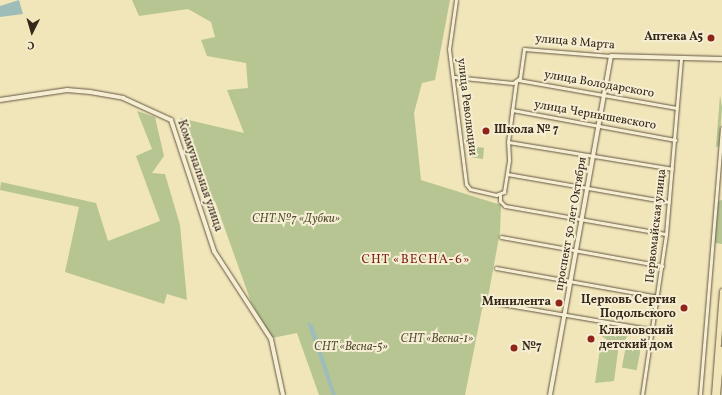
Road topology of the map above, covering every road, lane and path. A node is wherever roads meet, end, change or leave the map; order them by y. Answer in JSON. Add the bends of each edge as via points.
{"nodes":[{"id":1,"x":456,"y":0,"type":"edge"},
{"id":2,"x":611,"y":56,"type":"junction"},
{"id":3,"x":681,"y":58,"type":"junction"},
{"id":4,"x":722,"y":59,"type":"edge"},
{"id":5,"x":454,"y":77,"type":"junction"},
{"id":6,"x":517,"y":81,"type":"junction"},
{"id":7,"x":605,"y":96,"type":"junction"},
{"id":8,"x":0,"y":100,"type":"edge"},
{"id":9,"x":677,"y":108,"type":"junction"},
{"id":10,"x":512,"y":110,"type":"junction"},
{"id":11,"x":599,"y":126,"type":"junction"},
{"id":12,"x":722,"y":128,"type":"edge"},
{"id":13,"x":675,"y":140,"type":"junction"},
{"id":14,"x":508,"y":142,"type":"junction"},
{"id":15,"x":594,"y":158,"type":"junction"},
{"id":16,"x":672,"y":169,"type":"junction"},
{"id":17,"x":507,"y":174,"type":"junction"},
{"id":18,"x":588,"y":190,"type":"junction"},
{"id":19,"x":500,"y":195,"type":"junction"},
{"id":20,"x":669,"y":202,"type":"junction"},
{"id":21,"x":583,"y":220,"type":"junction"},
{"id":22,"x":666,"y":234,"type":"junction"},
{"id":23,"x":501,"y":237,"type":"dead end"},
{"id":24,"x":577,"y":250,"type":"junction"},
{"id":25,"x":662,"y":266,"type":"junction"},
{"id":26,"x":496,"y":268,"type":"dead end"},
{"id":27,"x":572,"y":281,"type":"junction"},
{"id":28,"x":722,"y":291,"type":"edge"},
{"id":29,"x":658,"y":297,"type":"junction"},
{"id":30,"x":490,"y":302,"type":"dead end"},
{"id":31,"x":565,"y":315,"type":"junction"},
{"id":32,"x":653,"y":330,"type":"junction"},
{"id":33,"x":722,"y":335,"type":"edge"},
{"id":34,"x":720,"y":387,"type":"edge"},
{"id":35,"x":282,"y":395,"type":"edge"},
{"id":36,"x":550,"y":395,"type":"edge"},
{"id":37,"x":642,"y":395,"type":"edge"},
{"id":38,"x":700,"y":395,"type":"edge"},
{"id":39,"x":714,"y":395,"type":"edge"},
{"id":40,"x":718,"y":395,"type":"edge"}],
"edges":[{"from":1,"to":5,"type":"street","name":"улица Революции","via":[[449,48]]},
{"from":2,"to":3,"type":"street","name":"улица 8 Марта"},
{"from":2,"to":6,"type":"street","name":"улица 8 Марта","via":[[524,49]]},
{"from":2,"to":7,"type":"street","name":"проспект 50 лет Октября"},
{"from":3,"to":4,"type":"street","name":"улица 8 Марта"},
{"from":3,"to":9,"type":"street","name":"Первомайская улица"},
{"from":5,"to":6,"type":"street"},
{"from":5,"to":19,"type":"street","name":"улица Революции","via":[[466,184],[470,188]]},
{"from":6,"to":7,"type":"street","name":"улица Володарского"},
{"from":6,"to":10,"type":"street"},
{"from":7,"to":9,"type":"street","name":"улица Володарского"},
{"from":7,"to":11,"type":"street","name":"проспект 50 лет Октября"},
{"from":8,"to":35,"type":"street","name":"Коммунальная улица","via":[[67,90],[90,92],[122,98],[171,120],[214,251],[271,339]]},
{"from":9,"to":13,"type":"street","name":"Первомайская улица"},
{"from":10,"to":11,"type":"street","name":"улица Чернышевского"},
{"from":10,"to":14,"type":"street"},
{"from":11,"to":13,"type":"street","name":"улица Чернышевского"},
{"from":11,"to":15,"type":"street","name":"проспект 50 лет Октября"},
{"from":12,"to":38,"type":"street"},
{"from":13,"to":16,"type":"street","name":"Первомайская улица"},
{"from":14,"to":15,"type":"street"},
{"from":14,"to":17,"type":"street","via":[[510,158]]},
{"from":15,"to":16,"type":"street"},
{"from":15,"to":18,"type":"street","name":"проспект 50 лет Октября"},
{"from":16,"to":20,"type":"street","name":"Первомайская улица"},
{"from":17,"to":18,"type":"street"},
{"from":17,"to":19,"type":"street","via":[[504,192]]},
{"from":18,"to":20,"type":"street"},
{"from":18,"to":21,"type":"street","name":"проспект 50 лет Октября"},
{"from":19,"to":21,"type":"street","via":[[500,201],[505,206]]},
{"from":20,"to":22,"type":"street","name":"Первомайская улица"},
{"from":21,"to":22,"type":"street"},
{"from":21,"to":24,"type":"street","name":"проспект 50 лет Октября"},
{"from":22,"to":25,"type":"street","name":"Первомайская улица"},
{"from":23,"to":24,"type":"street"},
{"from":24,"to":25,"type":"street"},
{"from":24,"to":27,"type":"street","name":"проспект 50 лет Октября"},
{"from":25,"to":29,"type":"street","name":"Первомайская улица"},
{"from":26,"to":27,"type":"street"},
{"from":27,"to":29,"type":"street"},
{"from":27,"to":31,"type":"street","name":"проспект 50 лет Октября"},
{"from":28,"to":39,"type":"main road"},
{"from":29,"to":32,"type":"street","name":"Первомайская улица"},
{"from":30,"to":31,"type":"street"},
{"from":31,"to":32,"type":"street"},
{"from":31,"to":36,"type":"street","name":"проспект 50 лет Октября"},
{"from":32,"to":37,"type":"street","name":"Первомайская улица"},
{"from":33,"to":34,"type":"main road"},
{"from":34,"to":40,"type":"main road"}]}
